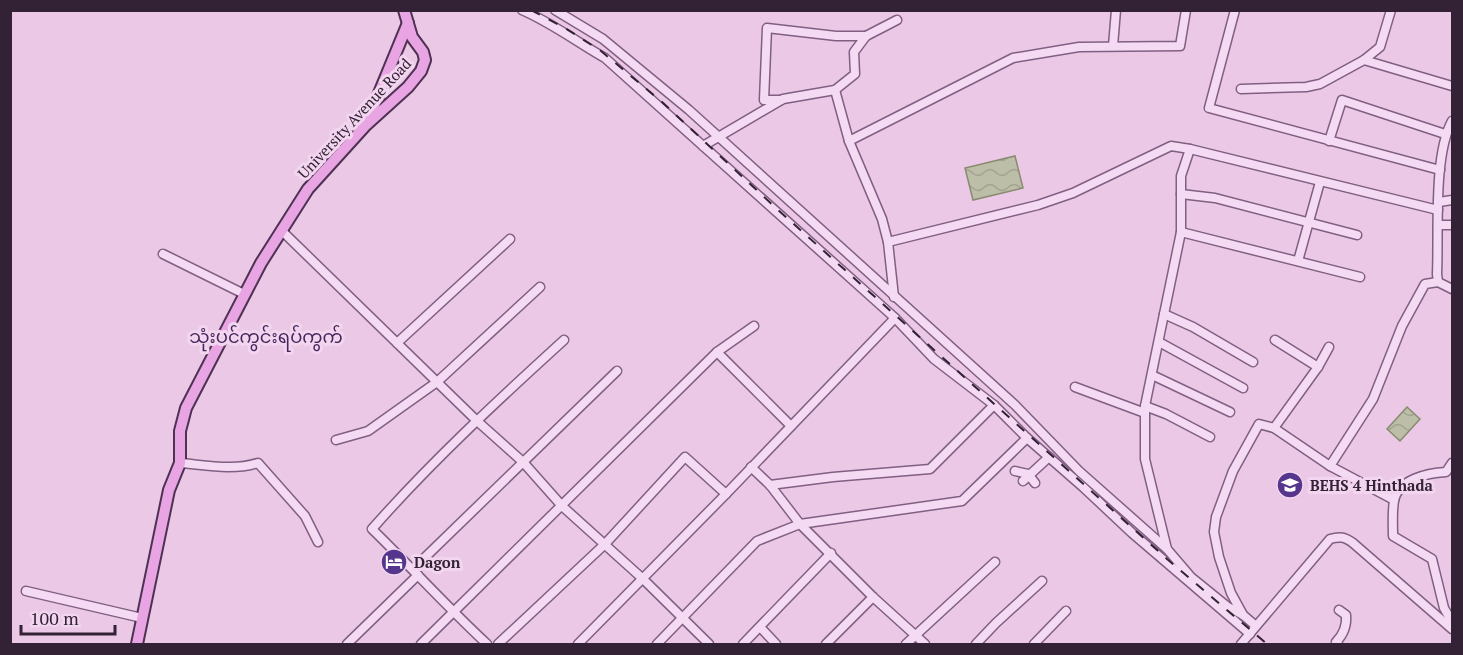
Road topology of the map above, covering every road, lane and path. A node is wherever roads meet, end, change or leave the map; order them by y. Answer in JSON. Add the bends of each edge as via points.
{"nodes":[{"id":1,"x":404,"y":10,"type":"edge"},
{"id":2,"x":522,"y":10,"type":"edge"},
{"id":3,"x":555,"y":10,"type":"edge"},
{"id":4,"x":1116,"y":10,"type":"edge"},
{"id":5,"x":1186,"y":10,"type":"edge"},
{"id":6,"x":1235,"y":10,"type":"edge"},
{"id":7,"x":1391,"y":10,"type":"edge"},
{"id":8,"x":897,"y":20,"type":"dead end"},
{"id":9,"x":408,"y":24,"type":"junction"},
{"id":10,"x":866,"y":36,"type":"junction"},
{"id":11,"x":1113,"y":46,"type":"junction"},
{"id":12,"x":1364,"y":60,"type":"junction"},
{"id":13,"x":1452,"y":86,"type":"edge"},
{"id":14,"x":1241,"y":89,"type":"dead end"},
{"id":15,"x":835,"y":90,"type":"junction"},
{"id":16,"x":783,"y":99,"type":"junction"},
{"id":17,"x":1452,"y":121,"type":"edge"},
{"id":18,"x":366,"y":125,"type":"junction"},
{"id":19,"x":1445,"y":134,"type":"junction"},
{"id":20,"x":720,"y":137,"type":"junction"},
{"id":21,"x":849,"y":141,"type":"junction"},
{"id":22,"x":1329,"y":141,"type":"junction"},
{"id":23,"x":704,"y":147,"type":"junction"},
{"id":24,"x":1190,"y":149,"type":"junction"},
{"id":25,"x":1440,"y":170,"type":"junction"},
{"id":26,"x":1320,"y":182,"type":"junction"},
{"id":27,"x":1181,"y":194,"type":"junction"},
{"id":28,"x":1452,"y":200,"type":"edge"},
{"id":29,"x":1439,"y":206,"type":"junction"},
{"id":30,"x":1309,"y":222,"type":"junction"},
{"id":31,"x":1439,"y":225,"type":"junction"},
{"id":32,"x":1452,"y":225,"type":"edge"},
{"id":33,"x":281,"y":230,"type":"junction"},
{"id":34,"x":1181,"y":232,"type":"junction"},
{"id":35,"x":1357,"y":235,"type":"dead end"},
{"id":36,"x":510,"y":239,"type":"dead end"},
{"id":37,"x":888,"y":242,"type":"junction"},
{"id":38,"x":163,"y":254,"type":"dead end"},
{"id":39,"x":1298,"y":261,"type":"junction"},
{"id":40,"x":1359,"y":277,"type":"dead end"},
{"id":41,"x":1438,"y":282,"type":"junction"},
{"id":42,"x":540,"y":287,"type":"dead end"},
{"id":43,"x":1452,"y":289,"type":"edge"},
{"id":44,"x":244,"y":294,"type":"junction"},
{"id":45,"x":894,"y":297,"type":"junction"},
{"id":46,"x":1164,"y":314,"type":"junction"},
{"id":47,"x":895,"y":318,"type":"junction"},
{"id":48,"x":754,"y":326,"type":"dead end"},
{"id":49,"x":564,"y":340,"type":"dead end"},
{"id":50,"x":1275,"y":340,"type":"dead end"},
{"id":51,"x":1160,"y":342,"type":"junction"},
{"id":52,"x":397,"y":343,"type":"junction"},
{"id":53,"x":1329,"y":346,"type":"dead end"},
{"id":54,"x":717,"y":352,"type":"junction"},
{"id":55,"x":1253,"y":362,"type":"dead end"},
{"id":56,"x":1318,"y":367,"type":"junction"},
{"id":57,"x":617,"y":371,"type":"dead end"},
{"id":58,"x":1152,"y":375,"type":"junction"},
{"id":59,"x":437,"y":382,"type":"junction"},
{"id":60,"x":1076,"y":387,"type":"dead end"},
{"id":61,"x":1243,"y":388,"type":"dead end"},
{"id":62,"x":994,"y":405,"type":"junction"},
{"id":63,"x":1145,"y":409,"type":"junction"},
{"id":64,"x":1230,"y":412,"type":"dead end"},
{"id":65,"x":476,"y":420,"type":"junction"},
{"id":66,"x":791,"y":426,"type":"junction"},
{"id":67,"x":1274,"y":428,"type":"junction"},
{"id":68,"x":1210,"y":437,"type":"dead end"},
{"id":69,"x":1027,"y":438,"type":"junction"},
{"id":70,"x":336,"y":440,"type":"dead end"},
{"id":71,"x":1049,"y":457,"type":"junction"},
{"id":72,"x":523,"y":462,"type":"junction"},
{"id":73,"x":180,"y":463,"type":"junction"},
{"id":74,"x":1452,"y":463,"type":"edge"},
{"id":75,"x":1330,"y":465,"type":"junction"},
{"id":76,"x":751,"y":467,"type":"junction"},
{"id":77,"x":1015,"y":471,"type":"dead end"},
{"id":78,"x":1026,"y":478,"type":"junction"},
{"id":79,"x":1035,"y":483,"type":"dead end"},
{"id":80,"x":770,"y":484,"type":"junction"},
{"id":81,"x":726,"y":494,"type":"junction"},
{"id":82,"x":1394,"y":500,"type":"junction"},
{"id":83,"x":562,"y":506,"type":"junction"},
{"id":84,"x":800,"y":524,"type":"junction"},
{"id":85,"x":318,"y":542,"type":"dead end"},
{"id":86,"x":605,"y":544,"type":"junction"},
{"id":87,"x":1167,"y":549,"type":"junction"},
{"id":88,"x":831,"y":554,"type":"junction"},
{"id":89,"x":995,"y":562,"type":"dead end"},
{"id":90,"x":416,"y":572,"type":"junction"},
{"id":91,"x":643,"y":579,"type":"junction"},
{"id":92,"x":1042,"y":581,"type":"dead end"},
{"id":93,"x":26,"y":591,"type":"dead end"},
{"id":94,"x":873,"y":597,"type":"junction"},
{"id":95,"x":1339,"y":610,"type":"dead end"},
{"id":96,"x":1066,"y":611,"type":"dead end"},
{"id":97,"x":453,"y":613,"type":"junction"},
{"id":98,"x":1243,"y":615,"type":"junction"},
{"id":99,"x":142,"y":618,"type":"junction"},
{"id":100,"x":683,"y":619,"type":"junction"},
{"id":101,"x":1452,"y":622,"type":"edge"},
{"id":102,"x":760,"y":627,"type":"junction"},
{"id":103,"x":1452,"y":629,"type":"edge"},
{"id":104,"x":1252,"y":630,"type":"junction"},
{"id":105,"x":915,"y":635,"type":"junction"},
{"id":106,"x":137,"y":645,"type":"edge"},
{"id":107,"x":347,"y":645,"type":"edge"},
{"id":108,"x":421,"y":645,"type":"edge"},
{"id":109,"x":487,"y":645,"type":"edge"},
{"id":110,"x":498,"y":645,"type":"edge"},
{"id":111,"x":578,"y":645,"type":"edge"},
{"id":112,"x":657,"y":645,"type":"edge"},
{"id":113,"x":709,"y":645,"type":"edge"},
{"id":114,"x":743,"y":645,"type":"edge"},
{"id":115,"x":776,"y":645,"type":"edge"},
{"id":116,"x":826,"y":645,"type":"edge"},
{"id":117,"x":906,"y":645,"type":"edge"},
{"id":118,"x":925,"y":645,"type":"edge"},
{"id":119,"x":976,"y":645,"type":"edge"},
{"id":120,"x":1034,"y":645,"type":"edge"},
{"id":121,"x":1241,"y":645,"type":"edge"},
{"id":122,"x":1338,"y":645,"type":"edge"}],
"edges":[{"from":1,"to":9,"type":"main road","name":"University Avenue Road"},
{"from":2,"to":23,"type":"street","via":[[605,58]]},
{"from":3,"to":20,"type":"street","via":[[603,39]]},
{"from":4,"to":11,"type":"street"},
{"from":5,"to":11,"type":"street","via":[[1180,46]]},
{"from":6,"to":22,"type":"street","via":[[1209,108]]},
{"from":7,"to":12,"type":"street","via":[[1380,47]]},
{"from":8,"to":10,"type":"street"},
{"from":9,"to":18,"type":"main road"},
{"from":9,"to":18,"type":"main road","name":"University Avenue Road","via":[[423,52],[424,66],[408,87]]},
{"from":10,"to":15,"type":"street","via":[[854,52],[855,74]]},
{"from":10,"to":16,"type":"street","via":[[767,28],[764,100]]},
{"from":11,"to":21,"type":"street","via":[[1079,47],[1014,58]]},
{"from":12,"to":13,"type":"street"},
{"from":12,"to":14,"type":"street","via":[[1320,84]]},
{"from":15,"to":16,"type":"street"},
{"from":15,"to":21,"type":"street"},
{"from":16,"to":20,"type":"street"},
{"from":17,"to":19,"type":"street"},
{"from":18,"to":33,"type":"main road","name":"University Avenue Road","via":[[318,176]]},
{"from":19,"to":22,"type":"street","via":[[1342,100]]},
{"from":19,"to":25,"type":"street"},
{"from":20,"to":23,"type":"street"},
{"from":20,"to":45,"type":"street"},
{"from":21,"to":37,"type":"street"},
{"from":22,"to":25,"type":"street"},
{"from":23,"to":47,"type":"street"},
{"from":24,"to":26,"type":"street"},
{"from":24,"to":27,"type":"street","via":[[1181,176]]},
{"from":24,"to":37,"type":"street","via":[[1171,146],[1073,193],[1038,205]]},
{"from":25,"to":29,"type":"street"},
{"from":26,"to":29,"type":"street"},
{"from":26,"to":30,"type":"street"},
{"from":27,"to":30,"type":"street","via":[[1215,198]]},
{"from":27,"to":34,"type":"street"},
{"from":28,"to":29,"type":"street"},
{"from":29,"to":31,"type":"street"},
{"from":30,"to":35,"type":"street"},
{"from":30,"to":39,"type":"street"},
{"from":31,"to":32,"type":"street"},
{"from":31,"to":41,"type":"street"},
{"from":33,"to":44,"type":"main road","name":"University Avenue Road"},
{"from":33,"to":52,"type":"street"},
{"from":34,"to":39,"type":"street"},
{"from":34,"to":46,"type":"street"},
{"from":36,"to":52,"type":"street"},
{"from":37,"to":45,"type":"street"},
{"from":38,"to":44,"type":"street"},
{"from":39,"to":40,"type":"street"},
{"from":41,"to":43,"type":"street"},
{"from":41,"to":75,"type":"street","via":[[1425,284],[1402,326],[1373,399]]},
{"from":42,"to":59,"type":"street"},
{"from":44,"to":73,"type":"main road","name":"University Avenue Road","via":[[186,408],[180,432]]},
{"from":45,"to":87,"type":"street"},
{"from":46,"to":51,"type":"street"},
{"from":46,"to":55,"type":"street"},
{"from":47,"to":62,"type":"street","via":[[934,359]]},
{"from":47,"to":66,"type":"street"},
{"from":48,"to":54,"type":"street"},
{"from":49,"to":65,"type":"street"},
{"from":50,"to":56,"type":"street"},
{"from":51,"to":58,"type":"street"},
{"from":51,"to":61,"type":"street"},
{"from":52,"to":59,"type":"street"},
{"from":53,"to":56,"type":"street"},
{"from":54,"to":66,"type":"street"},
{"from":54,"to":83,"type":"street"},
{"from":56,"to":67,"type":"street"},
{"from":57,"to":72,"type":"street"},
{"from":58,"to":63,"type":"street"},
{"from":58,"to":64,"type":"street"},
{"from":59,"to":65,"type":"street"},
{"from":59,"to":70,"type":"street","via":[[368,431]]},
{"from":60,"to":63,"type":"street"},
{"from":62,"to":69,"type":"street"},
{"from":62,"to":80,"type":"street","via":[[930,469]]},
{"from":63,"to":68,"type":"street","via":[[1166,414]]},
{"from":63,"to":87,"type":"street","via":[[1145,459]]},
{"from":65,"to":72,"type":"street"},
{"from":65,"to":90,"type":"street","via":[[372,529]]},
{"from":66,"to":76,"type":"street"},
{"from":67,"to":75,"type":"street"},
{"from":67,"to":98,"type":"street","via":[[1259,424],[1233,471],[1216,517],[1214,532],[1219,557]]},
{"from":69,"to":71,"type":"street"},
{"from":69,"to":84,"type":"street","via":[[962,501]]},
{"from":71,"to":78,"type":"street"},
{"from":71,"to":104,"type":"street","via":[[1154,552]]},
{"from":72,"to":83,"type":"street"},
{"from":72,"to":90,"type":"street"},
{"from":73,"to":85,"type":"street","via":[[235,467],[258,463],[305,516]]},
{"from":73,"to":99,"type":"main road","name":"University Avenue Road","via":[[169,490]]},
{"from":74,"to":82,"type":"street","via":[[1446,472],[1427,473],[1412,480]]},
{"from":75,"to":82,"type":"street"},
{"from":76,"to":80,"type":"street"},
{"from":76,"to":81,"type":"street"},
{"from":77,"to":78,"type":"street"},
{"from":78,"to":79,"type":"street"},
{"from":80,"to":84,"type":"street"},
{"from":81,"to":86,"type":"street","via":[[685,457]]},
{"from":81,"to":91,"type":"street"},
{"from":82,"to":101,"type":"street","via":[[1393,536],[1432,559],[1444,608]]},
{"from":83,"to":86,"type":"street"},
{"from":83,"to":97,"type":"street"},
{"from":84,"to":88,"type":"street"},
{"from":84,"to":100,"type":"street","via":[[757,541]]},
{"from":86,"to":91,"type":"street"},
{"from":86,"to":110,"type":"street"},
{"from":87,"to":98,"type":"street","via":[[1191,577],[1228,608]]},
{"from":88,"to":94,"type":"street"},
{"from":88,"to":102,"type":"street"},
{"from":89,"to":105,"type":"street"},
{"from":90,"to":97,"type":"street"},
{"from":90,"to":107,"type":"street"},
{"from":91,"to":100,"type":"street"},
{"from":91,"to":111,"type":"street"},
{"from":92,"to":119,"type":"street"},
{"from":93,"to":99,"type":"street"},
{"from":94,"to":105,"type":"street"},
{"from":94,"to":116,"type":"street"},
{"from":95,"to":122,"type":"street","via":[[1346,619]]},
{"from":96,"to":120,"type":"street"},
{"from":97,"to":108,"type":"street"},
{"from":97,"to":109,"type":"street"},
{"from":98,"to":104,"type":"street"},
{"from":99,"to":106,"type":"main road","name":"University Avenue Road"},
{"from":100,"to":112,"type":"street"},
{"from":100,"to":113,"type":"street"},
{"from":102,"to":114,"type":"street"},
{"from":102,"to":115,"type":"street"},
{"from":103,"to":104,"type":"street","via":[[1353,543],[1339,537],[1330,539]]},
{"from":104,"to":121,"type":"street"},
{"from":105,"to":117,"type":"street"},
{"from":105,"to":118,"type":"street"}]}
